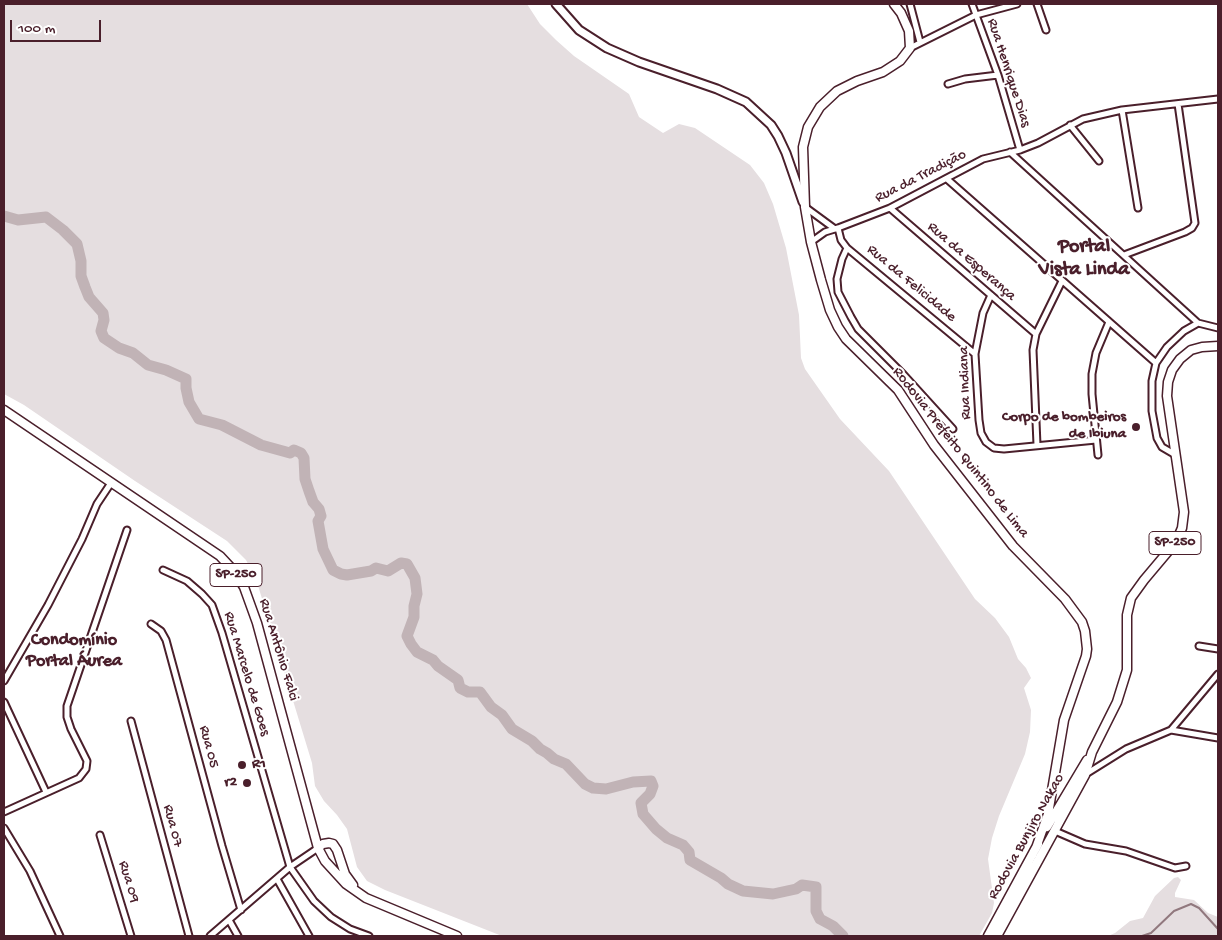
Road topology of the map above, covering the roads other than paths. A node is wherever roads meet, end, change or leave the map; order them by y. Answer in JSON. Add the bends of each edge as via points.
{"nodes":[{"id":1,"x":556,"y":4,"type":"edge"},
{"id":2,"x":894,"y":4,"type":"edge"},
{"id":3,"x":910,"y":4,"type":"edge"},
{"id":4,"x":972,"y":4,"type":"edge"},
{"id":5,"x":1017,"y":4,"type":"edge"},
{"id":6,"x":1037,"y":4,"type":"edge"},
{"id":7,"x":976,"y":15,"type":"junction"},
{"id":8,"x":1046,"y":30,"type":"dead end"},
{"id":9,"x":920,"y":42,"type":"junction"},
{"id":10,"x":910,"y":48,"type":"junction"},
{"id":11,"x":998,"y":75,"type":"junction"},
{"id":12,"x":948,"y":84,"type":"dead end"},
{"id":13,"x":1218,"y":99,"type":"edge"},
{"id":14,"x":1178,"y":104,"type":"junction"},
{"id":15,"x":1122,"y":110,"type":"junction"},
{"id":16,"x":1070,"y":125,"type":"junction"},
{"id":17,"x":1020,"y":150,"type":"junction"},
{"id":18,"x":1010,"y":152,"type":"junction"},
{"id":19,"x":1099,"y":161,"type":"dead end"},
{"id":20,"x":947,"y":180,"type":"junction"},
{"id":21,"x":805,"y":207,"type":"junction"},
{"id":22,"x":890,"y":208,"type":"junction"},
{"id":23,"x":1138,"y":208,"type":"dead end"},
{"id":24,"x":837,"y":229,"type":"junction"},
{"id":25,"x":811,"y":242,"type":"junction"},
{"id":26,"x":847,"y":248,"type":"junction"},
{"id":27,"x":1124,"y":255,"type":"junction"},
{"id":28,"x":1062,"y":281,"type":"junction"},
{"id":29,"x":991,"y":295,"type":"junction"},
{"id":30,"x":1110,"y":322,"type":"junction"},
{"id":31,"x":1198,"y":323,"type":"junction"},
{"id":32,"x":1218,"y":328,"type":"edge"},
{"id":33,"x":1036,"y":334,"type":"junction"},
{"id":34,"x":1218,"y":346,"type":"edge"},
{"id":35,"x":975,"y":354,"type":"junction"},
{"id":36,"x":1156,"y":363,"type":"junction"},
{"id":37,"x":4,"y":410,"type":"edge"},
{"id":38,"x":953,"y":429,"type":"dead end"},
{"id":39,"x":1096,"y":440,"type":"junction"},
{"id":40,"x":1037,"y":445,"type":"junction"},
{"id":41,"x":1174,"y":454,"type":"junction"},
{"id":42,"x":1098,"y":455,"type":"dead end"},
{"id":43,"x":111,"y":483,"type":"junction"},
{"id":44,"x":127,"y":530,"type":"dead end"},
{"id":45,"x":163,"y":570,"type":"dead end"},
{"id":46,"x":151,"y":624,"type":"dead end"},
{"id":47,"x":1199,"y":646,"type":"dead end"},
{"id":48,"x":1218,"y":649,"type":"edge"},
{"id":49,"x":1218,"y":674,"type":"edge"},
{"id":50,"x":4,"y":680,"type":"edge"},
{"id":51,"x":4,"y":702,"type":"edge"},
{"id":52,"x":131,"y":722,"type":"dead end"},
{"id":53,"x":1170,"y":730,"type":"junction"},
{"id":54,"x":1218,"y":738,"type":"edge"},
{"id":55,"x":1092,"y":752,"type":"junction"},
{"id":56,"x":1085,"y":775,"type":"junction"},
{"id":57,"x":1054,"y":781,"type":"junction"},
{"id":58,"x":46,"y":792,"type":"junction"},
{"id":59,"x":4,"y":812,"type":"edge"},
{"id":60,"x":1056,"y":812,"type":"junction"},
{"id":61,"x":4,"y":828,"type":"edge"},
{"id":62,"x":1055,"y":831,"type":"junction"},
{"id":63,"x":100,"y":835,"type":"dead end"},
{"id":64,"x":318,"y":848,"type":"junction"},
{"id":65,"x":1036,"y":848,"type":"junction"},
{"id":66,"x":1186,"y":866,"type":"dead end"},
{"id":67,"x":290,"y":867,"type":"junction"},
{"id":68,"x":1030,"y":875,"type":"junction"},
{"id":69,"x":276,"y":879,"type":"junction"},
{"id":70,"x":366,"y":898,"type":"junction"},
{"id":71,"x":241,"y":910,"type":"junction"},
{"id":72,"x":229,"y":920,"type":"junction"},
{"id":73,"x":60,"y":936,"type":"edge"},
{"id":74,"x":131,"y":936,"type":"edge"},
{"id":75,"x":189,"y":936,"type":"edge"},
{"id":76,"x":210,"y":936,"type":"edge"},
{"id":77,"x":238,"y":936,"type":"edge"},
{"id":78,"x":309,"y":936,"type":"edge"},
{"id":79,"x":369,"y":936,"type":"edge"},
{"id":80,"x":457,"y":936,"type":"edge"},
{"id":81,"x":988,"y":936,"type":"edge"},
{"id":82,"x":997,"y":936,"type":"edge"}],
"edges":[{"from":1,"to":21,"type":"street","via":[[579,30],[607,48],[746,102],[778,136]]},
{"from":2,"to":10,"type":"main road","via":[[909,31]]},
{"from":3,"to":9,"type":"street"},
{"from":4,"to":7,"type":"street","name":"Rua Henrique Dias"},
{"from":5,"to":7,"type":"street"},
{"from":6,"to":8,"type":"street"},
{"from":7,"to":9,"type":"street"},
{"from":7,"to":11,"type":"street","name":"Rua Henrique Dias"},
{"from":9,"to":10,"type":"street"},
{"from":10,"to":21,"type":"main road","name":"Rodovia Prefeito Quintino de Lima","via":[[895,65],[837,92],[820,107],[808,127],[803,147]]},
{"from":11,"to":12,"type":"street"},
{"from":11,"to":17,"type":"street","name":"Rua Henrique Dias"},
{"from":13,"to":14,"type":"street","name":"Rua da Tradição"},
{"from":14,"to":15,"type":"street","name":"Rua da Tradição"},
{"from":14,"to":27,"type":"street","via":[[1195,223],[1185,232]]},
{"from":15,"to":16,"type":"street","name":"Rua da Tradição"},
{"from":15,"to":23,"type":"street"},
{"from":16,"to":17,"type":"street","name":"Rua da Tradição"},
{"from":16,"to":19,"type":"street"},
{"from":17,"to":18,"type":"street","name":"Rua da Tradição"},
{"from":18,"to":20,"type":"street","name":"Rua da Tradição","via":[[984,159]]},
{"from":18,"to":27,"type":"street"},
{"from":20,"to":22,"type":"street","name":"Rua da Tradição"},
{"from":20,"to":28,"type":"street"},
{"from":21,"to":24,"type":"street"},
{"from":21,"to":25,"type":"main road","name":"Rodovia Prefeito Quintino de Lima"},
{"from":22,"to":24,"type":"street","name":"Rua da Tradição"},
{"from":22,"to":29,"type":"street","name":"Rua da Esperança"},
{"from":24,"to":25,"type":"street","name":"Rua da Tradição","via":[[825,232]]},
{"from":24,"to":26,"type":"street","name":"Rua da Felicidade"},
{"from":25,"to":57,"type":"main road","name":"Rodovia Prefeito Quintino de Lima","via":[[838,327],[898,390],[934,445],[1013,546],[1065,599],[1082,622],[1087,649],[1064,720]]},
{"from":26,"to":35,"type":"street","name":"Rua da Felicidade"},
{"from":26,"to":38,"type":"street","via":[[837,279],[838,292],[850,317]]},
{"from":27,"to":31,"type":"street"},
{"from":28,"to":30,"type":"street"},
{"from":28,"to":33,"type":"street"},
{"from":29,"to":33,"type":"street","name":"Rua da Esperança"},
{"from":29,"to":35,"type":"street","name":"Rua Indiana","via":[[983,313]]},
{"from":30,"to":36,"type":"street"},
{"from":30,"to":39,"type":"street","via":[[1096,353],[1092,374]]},
{"from":31,"to":32,"type":"street"},
{"from":31,"to":36,"type":"street","via":[[1175,338]]},
{"from":33,"to":40,"type":"street","via":[[1033,350]]},
{"from":34,"to":41,"type":"main road","name":"Rodovia Bunjiro Nakao","number":"SP-250","via":[[1191,350],[1172,370],[1167,396]]},
{"from":35,"to":40,"type":"street","name":"Rua Indiana","via":[[979,420],[986,442],[994,448],[1004,449]]},
{"from":36,"to":41,"type":"street","via":[[1152,381],[1154,426],[1162,447]]},
{"from":37,"to":43,"type":"main road","name":"Rua Antônio Falci","number":"SP-250"},
{"from":39,"to":40,"type":"street"},
{"from":39,"to":42,"type":"street"},
{"from":41,"to":55,"type":"main road","name":"Rodovia Bunjiro Nakao","number":"SP-250","via":[[1184,512],[1182,528],[1176,542],[1131,598],[1127,615],[1127,670],[1117,702]]},
{"from":43,"to":50,"type":"street","via":[[97,504],[48,605]]},
{"from":43,"to":64,"type":"main road","name":"Rua Antônio Falci","number":"SP-250","via":[[220,556],[244,587],[257,622]]},
{"from":44,"to":58,"type":"street","via":[[68,706],[67,717],[87,761],[86,769],[79,778]]},
{"from":45,"to":67,"type":"street","name":"Rua Marcelo de Goes","via":[[188,581],[212,606]]},
{"from":46,"to":71,"type":"street","name":"Rua 05","via":[[161,631],[166,640]]},
{"from":47,"to":48,"type":"street"},
{"from":49,"to":53,"type":"street"},
{"from":51,"to":58,"type":"street"},
{"from":52,"to":75,"type":"street","name":"Rua 07"},
{"from":53,"to":54,"type":"street"},
{"from":53,"to":56,"type":"street","via":[[1126,749]]},
{"from":55,"to":56,"type":"main road","name":"Rodovia Bunjiro Nakao","number":"SP-250"},
{"from":55,"to":60,"type":"main road","name":"Rodovia Bunjiro Nakao","number":"SP-250"},
{"from":56,"to":62,"type":"main road","name":"Rodovia Bunjiro Nakao","number":"SP-250"},
{"from":57,"to":60,"type":"main road"},
{"from":57,"to":65,"type":"main road","name":"Rodovia Prefeito Quintino de Lima","via":[[1048,814]]},
{"from":58,"to":59,"type":"street"},
{"from":60,"to":65,"type":"main road","name":"Rodovia Bunjiro Nakao","number":"SP-250"},
{"from":60,"to":68,"type":"main road","via":[[1048,840]]},
{"from":61,"to":73,"type":"street","via":[[30,871]]},
{"from":62,"to":66,"type":"street","via":[[1085,844],[1126,852],[1174,868]]},
{"from":62,"to":68,"type":"main road","name":"Rodovia Bunjiro Nakao","number":"SP-250"},
{"from":63,"to":74,"type":"street","name":"Rua 09"},
{"from":64,"to":67,"type":"street"},
{"from":64,"to":70,"type":"main road","name":"Rua Antônio Falci","number":"SP-250","via":[[340,878]]},
{"from":64,"to":70,"type":"main road","via":[[323,844],[334,844],[345,874]]},
{"from":65,"to":81,"type":"main road","name":"Rodovia Bunjiro Nakao","number":"SP-250"},
{"from":67,"to":69,"type":"street"},
{"from":67,"to":79,"type":"street","name":"Rua Marcelo de Goes","via":[[314,901],[331,916],[350,929]]},
{"from":68,"to":82,"type":"main road","name":"Rodovia Bunjiro Nakao","number":"SP-250"},
{"from":69,"to":71,"type":"street"},
{"from":69,"to":78,"type":"street"},
{"from":70,"to":80,"type":"main road","name":"Rua Antônio Falci","number":"SP-250"},
{"from":71,"to":72,"type":"street"},
{"from":72,"to":76,"type":"street"},
{"from":72,"to":77,"type":"street"}]}
